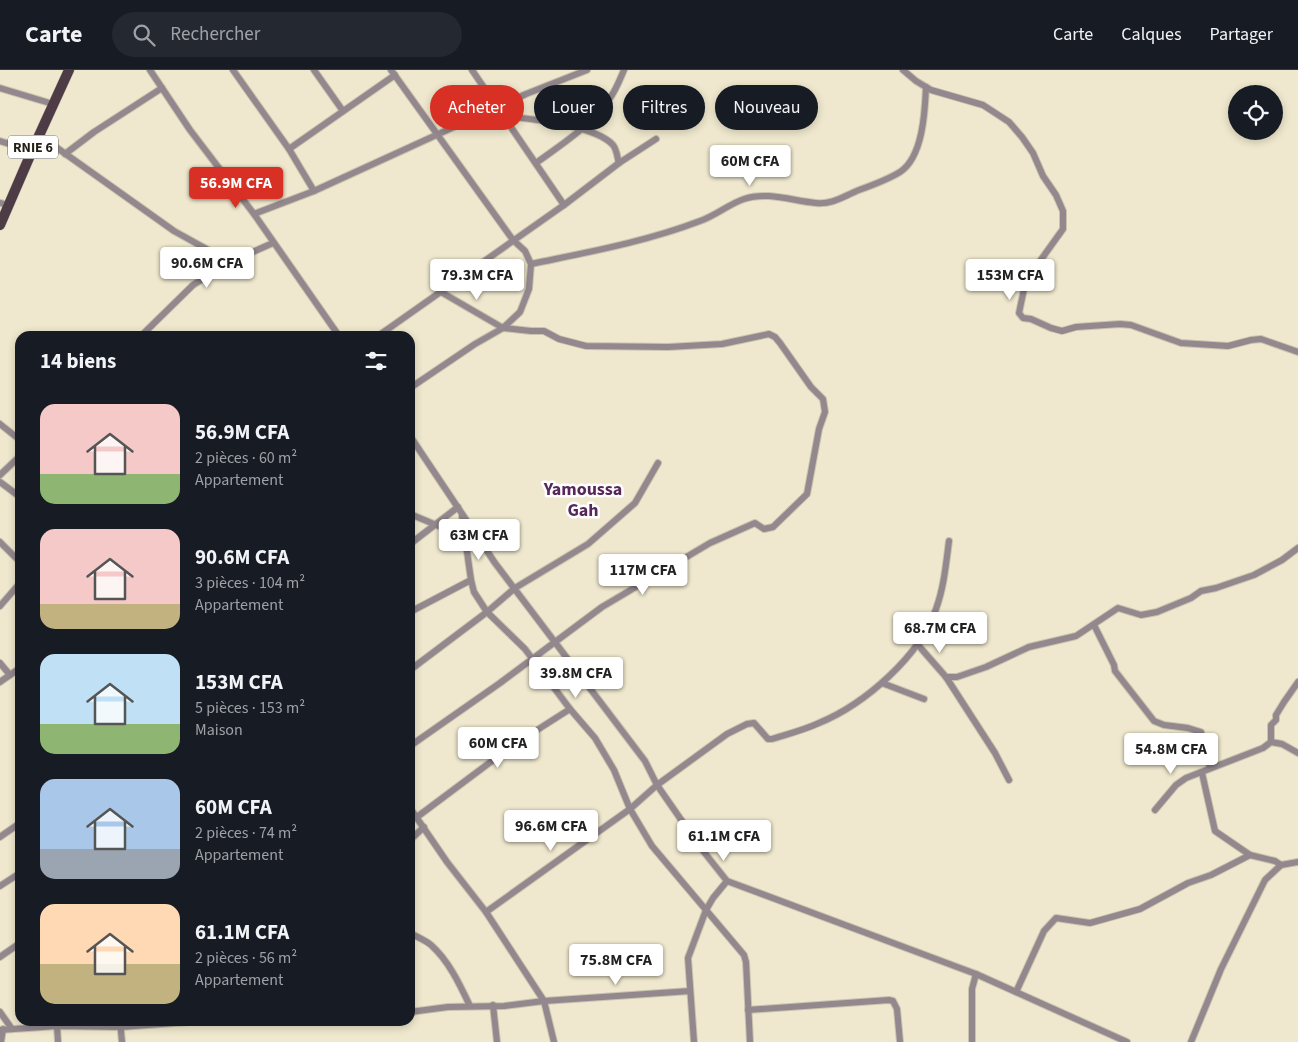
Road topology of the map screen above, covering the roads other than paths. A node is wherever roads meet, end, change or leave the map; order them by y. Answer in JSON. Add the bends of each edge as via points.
{"nodes":[{"id":1,"x":70,"y":70,"type":"edge"},
{"id":2,"x":151,"y":70,"type":"edge"},
{"id":3,"x":233,"y":70,"type":"edge"},
{"id":4,"x":314,"y":70,"type":"edge"},
{"id":5,"x":472,"y":70,"type":"edge"},
{"id":6,"x":587,"y":70,"type":"edge"},
{"id":7,"x":624,"y":70,"type":"edge"},
{"id":8,"x":903,"y":70,"type":"edge"},
{"id":9,"x":393,"y":72,"type":"edge"},
{"id":10,"x":483,"y":85,"type":"edge"},
{"id":11,"x":926,"y":87,"type":"junction"},
{"id":12,"x":0,"y":88,"type":"edge"},
{"id":13,"x":162,"y":88,"type":"junction"},
{"id":14,"x":613,"y":92,"type":"edge"},
{"id":15,"x":524,"y":95,"type":"edge"},
{"id":16,"x":53,"y":104,"type":"junction"},
{"id":17,"x":343,"y":111,"type":"junction"},
{"id":18,"x":448,"y":130,"type":"edge"},
{"id":19,"x":514,"y":130,"type":"edge"},
{"id":20,"x":582,"y":130,"type":"joint"},
{"id":21,"x":39,"y":135,"type":"junction"},
{"id":22,"x":437,"y":135,"type":"junction"},
{"id":23,"x":656,"y":139,"type":"dead end"},
{"id":24,"x":0,"y":141,"type":"edge"},
{"id":25,"x":289,"y":149,"type":"junction"},
{"id":26,"x":32,"y":151,"type":"junction"},
{"id":27,"x":65,"y":154,"type":"junction"},
{"id":28,"x":536,"y":163,"type":"junction"},
{"id":29,"x":619,"y":163,"type":"junction"},
{"id":30,"x":314,"y":191,"type":"junction"},
{"id":31,"x":4,"y":204,"type":"edge"},
{"id":32,"x":564,"y":205,"type":"junction"},
{"id":33,"x":254,"y":214,"type":"junction"},
{"id":34,"x":0,"y":226,"type":"edge"},
{"id":35,"x":513,"y":240,"type":"junction"},
{"id":36,"x":273,"y":243,"type":"junction"},
{"id":37,"x":230,"y":262,"type":"junction"},
{"id":38,"x":531,"y":264,"type":"junction"},
{"id":39,"x":441,"y":292,"type":"junction"},
{"id":40,"x":503,"y":328,"type":"junction"},
{"id":41,"x":146,"y":331,"type":"edge"},
{"id":42,"x":335,"y":331,"type":"edge"},
{"id":43,"x":385,"y":331,"type":"edge"},
{"id":44,"x":1298,"y":352,"type":"edge"},
{"id":45,"x":415,"y":385,"type":"edge"},
{"id":46,"x":0,"y":424,"type":"edge"},
{"id":47,"x":15,"y":436,"type":"edge"},
{"id":48,"x":415,"y":444,"type":"edge"},
{"id":49,"x":15,"y":461,"type":"edge"},
{"id":50,"x":658,"y":463,"type":"dead end"},
{"id":51,"x":0,"y":476,"type":"edge"},
{"id":52,"x":0,"y":482,"type":"edge"},
{"id":53,"x":15,"y":493,"type":"edge"},
{"id":54,"x":458,"y":508,"type":"junction"},
{"id":55,"x":462,"y":514,"type":"junction"},
{"id":56,"x":415,"y":516,"type":"edge"},
{"id":57,"x":437,"y":525,"type":"junction"},
{"id":58,"x":465,"y":537,"type":"junction"},
{"id":59,"x":415,"y":540,"type":"edge"},
{"id":60,"x":949,"y":541,"type":"dead end"},
{"id":61,"x":0,"y":542,"type":"edge"},
{"id":62,"x":1298,"y":548,"type":"edge"},
{"id":63,"x":15,"y":557,"type":"edge"},
{"id":64,"x":471,"y":580,"type":"junction"},
{"id":65,"x":515,"y":588,"type":"junction"},
{"id":66,"x":15,"y":589,"type":"edge"},
{"id":67,"x":0,"y":606,"type":"edge"},
{"id":68,"x":415,"y":609,"type":"edge"},
{"id":69,"x":488,"y":612,"type":"junction"},
{"id":70,"x":1094,"y":625,"type":"junction"},
{"id":71,"x":556,"y":642,"type":"junction"},
{"id":72,"x":918,"y":645,"type":"junction"},
{"id":73,"x":532,"y":659,"type":"junction"},
{"id":74,"x":0,"y":663,"type":"edge"},
{"id":75,"x":415,"y":666,"type":"edge"},
{"id":76,"x":15,"y":672,"type":"edge"},
{"id":77,"x":10,"y":675,"type":"junction"},
{"id":78,"x":946,"y":677,"type":"junction"},
{"id":79,"x":0,"y":682,"type":"edge"},
{"id":80,"x":1298,"y":682,"type":"edge"},
{"id":81,"x":882,"y":683,"type":"junction"},
{"id":82,"x":924,"y":699,"type":"dead end"},
{"id":83,"x":570,"y":709,"type":"junction"},
{"id":84,"x":415,"y":742,"type":"edge"},
{"id":85,"x":1271,"y":742,"type":"junction"},
{"id":86,"x":1298,"y":753,"type":"edge"},
{"id":87,"x":1210,"y":768,"type":"junction"},
{"id":88,"x":1202,"y":773,"type":"junction"},
{"id":89,"x":1009,"y":780,"type":"dead end"},
{"id":90,"x":657,"y":785,"type":"junction"},
{"id":91,"x":630,"y":809,"type":"junction"},
{"id":92,"x":1155,"y":810,"type":"dead end"},
{"id":93,"x":415,"y":814,"type":"edge"},
{"id":94,"x":417,"y":817,"type":"junction"},
{"id":95,"x":15,"y":826,"type":"edge"},
{"id":96,"x":424,"y":827,"type":"junction"},
{"id":97,"x":415,"y":835,"type":"edge"},
{"id":98,"x":0,"y":837,"type":"edge"},
{"id":99,"x":1250,"y":855,"type":"junction"},
{"id":100,"x":1298,"y":862,"type":"edge"},
{"id":101,"x":1281,"y":865,"type":"junction"},
{"id":102,"x":15,"y":876,"type":"edge"},
{"id":103,"x":727,"y":881,"type":"junction"},
{"id":104,"x":1,"y":883,"type":"edge"},
{"id":105,"x":706,"y":910,"type":"junction"},
{"id":106,"x":486,"y":912,"type":"junction"},
{"id":107,"x":415,"y":936,"type":"edge"},
{"id":108,"x":15,"y":946,"type":"edge"},
{"id":109,"x":0,"y":957,"type":"edge"},
{"id":110,"x":976,"y":974,"type":"junction"},
{"id":111,"x":690,"y":991,"type":"junction"},
{"id":112,"x":1016,"y":992,"type":"junction"},
{"id":113,"x":544,"y":1001,"type":"junction"},
{"id":114,"x":493,"y":1005,"type":"junction"},
{"id":115,"x":470,"y":1006,"type":"junction"},
{"id":116,"x":748,"y":1010,"type":"junction"},
{"id":117,"x":0,"y":1012,"type":"edge"},
{"id":118,"x":415,"y":1012,"type":"edge"},
{"id":119,"x":57,"y":1026,"type":"joint"},
{"id":120,"x":120,"y":1026,"type":"edge"},
{"id":121,"x":24,"y":1028,"type":"joint"},
{"id":122,"x":2,"y":1029,"type":"edge"},
{"id":123,"x":12,"y":1029,"type":"junction"},
{"id":124,"x":1,"y":1042,"type":"edge"},
{"id":125,"x":58,"y":1042,"type":"edge"},
{"id":126,"x":122,"y":1042,"type":"edge"},
{"id":127,"x":497,"y":1042,"type":"edge"},
{"id":128,"x":554,"y":1042,"type":"edge"},
{"id":129,"x":694,"y":1042,"type":"edge"},
{"id":130,"x":750,"y":1042,"type":"edge"},
{"id":131,"x":900,"y":1042,"type":"edge"},
{"id":132,"x":972,"y":1042,"type":"edge"},
{"id":133,"x":1127,"y":1042,"type":"edge"},
{"id":134,"x":1191,"y":1042,"type":"edge"}],
"edges":[{"from":1,"to":16,"type":"main road","number":"RNIE 6"},
{"from":2,"to":13,"type":"street"},
{"from":3,"to":25,"type":"street"},
{"from":4,"to":17,"type":"street"},
{"from":5,"to":10,"type":"street"},
{"from":6,"to":15,"type":"street"},
{"from":7,"to":14,"type":"street"},
{"from":8,"to":11,"type":"street"},
{"from":9,"to":17,"type":"street"},
{"from":9,"to":22,"type":"street"},
{"from":11,"to":38,"type":"street","via":[[925,112],[913,158],[902,171],[882,182],[834,202],[817,204],[792,199],[744,198],[702,221],[651,237]]},
{"from":11,"to":44,"type":"street","via":[[983,105],[1009,122],[1033,153],[1063,211],[1063,229],[1030,275],[1024,289],[1019,313],[1023,318],[1062,331],[1076,327],[1131,325],[1181,343],[1228,346],[1261,339]]},
{"from":12,"to":16,"type":"street"},
{"from":13,"to":27,"type":"street"},
{"from":13,"to":33,"type":"street"},
{"from":16,"to":21,"type":"main road","number":"RNIE 6"},
{"from":17,"to":25,"type":"street"},
{"from":18,"to":22,"type":"street"},
{"from":19,"to":28,"type":"street"},
{"from":20,"to":28,"type":"street"},
{"from":20,"to":29,"type":"street","via":[[611,143]]},
{"from":21,"to":26,"type":"main road","number":"RNIE 6"},
{"from":21,"to":27,"type":"street"},
{"from":22,"to":30,"type":"street"},
{"from":22,"to":35,"type":"street"},
{"from":23,"to":29,"type":"street"},
{"from":24,"to":26,"type":"street"},
{"from":25,"to":30,"type":"street"},
{"from":26,"to":31,"type":"main road","number":"RNIE 6"},
{"from":27,"to":37,"type":"street","via":[[174,231]]},
{"from":28,"to":32,"type":"street"},
{"from":29,"to":32,"type":"street"},
{"from":30,"to":33,"type":"street"},
{"from":31,"to":34,"type":"main road","number":"RNIE 6"},
{"from":32,"to":35,"type":"street"},
{"from":33,"to":36,"type":"street"},
{"from":35,"to":38,"type":"street","via":[[525,251]]},
{"from":35,"to":39,"type":"street"},
{"from":36,"to":37,"type":"street"},
{"from":36,"to":42,"type":"street"},
{"from":37,"to":41,"type":"street","via":[[193,285]]},
{"from":38,"to":40,"type":"street","via":[[529,289],[520,312]]},
{"from":39,"to":40,"type":"street"},
{"from":39,"to":43,"type":"street"},
{"from":40,"to":45,"type":"street"},
{"from":40,"to":71,"type":"street","via":[[544,331],[586,346],[722,344],[769,334],[780,343],[823,399],[825,412],[818,429],[808,494],[773,527],[764,529],[755,523],[710,543],[602,607]]},
{"from":46,"to":47,"type":"street"},
{"from":48,"to":54,"type":"street"},
{"from":49,"to":51,"type":"street"},
{"from":50,"to":65,"type":"street","via":[[634,503],[613,523],[588,544]]},
{"from":52,"to":53,"type":"street"},
{"from":54,"to":55,"type":"street"},
{"from":54,"to":57,"type":"street"},
{"from":55,"to":58,"type":"street"},
{"from":55,"to":65,"type":"street"},
{"from":56,"to":57,"type":"street"},
{"from":57,"to":58,"type":"street"},
{"from":57,"to":59,"type":"street"},
{"from":58,"to":64,"type":"street"},
{"from":60,"to":72,"type":"street","via":[[936,609]]},
{"from":61,"to":63,"type":"street"},
{"from":62,"to":70,"type":"street","via":[[1254,575],[1201,591],[1157,612],[1141,615],[1118,608]]},
{"from":64,"to":68,"type":"street"},
{"from":64,"to":69,"type":"street","via":[[474,592]]},
{"from":65,"to":69,"type":"street"},
{"from":65,"to":71,"type":"street"},
{"from":66,"to":67,"type":"street"},
{"from":69,"to":73,"type":"street"},
{"from":69,"to":75,"type":"street"},
{"from":70,"to":78,"type":"street","via":[[1076,636],[1028,647],[986,668]]},
{"from":70,"to":87,"type":"street","via":[[1116,671],[1154,721],[1201,732]]},
{"from":71,"to":73,"type":"street"},
{"from":71,"to":90,"type":"street","via":[[645,761]]},
{"from":72,"to":78,"type":"street"},
{"from":72,"to":81,"type":"street"},
{"from":73,"to":83,"type":"street"},
{"from":73,"to":84,"type":"street"},
{"from":74,"to":77,"type":"street"},
{"from":76,"to":77,"type":"street"},
{"from":77,"to":79,"type":"street"},
{"from":78,"to":89,"type":"street"},
{"from":80,"to":85,"type":"street","via":[[1271,725]]},
{"from":81,"to":82,"type":"street"},
{"from":81,"to":90,"type":"street","via":[[820,723],[772,739],[768,739],[754,723],[747,724],[727,734]]},
{"from":83,"to":91,"type":"street","via":[[614,770]]},
{"from":83,"to":94,"type":"street","via":[[512,746]]},
{"from":85,"to":86,"type":"street"},
{"from":85,"to":87,"type":"street"},
{"from":87,"to":88,"type":"street"},
{"from":88,"to":92,"type":"street","via":[[1176,785]]},
{"from":88,"to":99,"type":"street","via":[[1215,831]]},
{"from":90,"to":91,"type":"street"},
{"from":90,"to":103,"type":"street"},
{"from":91,"to":105,"type":"street","via":[[652,846]]},
{"from":91,"to":106,"type":"street"},
{"from":93,"to":94,"type":"street"},
{"from":94,"to":96,"type":"street"},
{"from":95,"to":98,"type":"street"},
{"from":96,"to":97,"type":"street"},
{"from":96,"to":106,"type":"street"},
{"from":99,"to":101,"type":"street"},
{"from":99,"to":112,"type":"street","via":[[1140,908],[1090,923],[1056,918],[1044,931]]},
{"from":100,"to":101,"type":"street"},
{"from":101,"to":134,"type":"street","via":[[1265,880],[1221,969]]},
{"from":102,"to":104,"type":"street"},
{"from":103,"to":105,"type":"street"},
{"from":103,"to":110,"type":"street"},
{"from":105,"to":111,"type":"street","via":[[688,958]]},
{"from":105,"to":116,"type":"street","via":[[744,955]]},
{"from":106,"to":113,"type":"street"},
{"from":107,"to":115,"type":"street","via":[[431,945],[444,961]]},
{"from":108,"to":109,"type":"street"},
{"from":110,"to":112,"type":"street"},
{"from":110,"to":132,"type":"street","via":[[972,989]]},
{"from":111,"to":113,"type":"street"},
{"from":111,"to":129,"type":"street"},
{"from":112,"to":133,"type":"street"},
{"from":113,"to":114,"type":"street"},
{"from":113,"to":128,"type":"street"},
{"from":114,"to":115,"type":"street"},
{"from":114,"to":127,"type":"street"},
{"from":115,"to":118,"type":"street"},
{"from":116,"to":130,"type":"street"},
{"from":116,"to":131,"type":"street","via":[[888,1000],[896,1009]]},
{"from":117,"to":123,"type":"street"},
{"from":119,"to":121,"type":"street"},
{"from":119,"to":125,"type":"street"},
{"from":120,"to":126,"type":"street"},
{"from":121,"to":123,"type":"street"},
{"from":122,"to":123,"type":"street"},
{"from":122,"to":124,"type":"street"}]}
